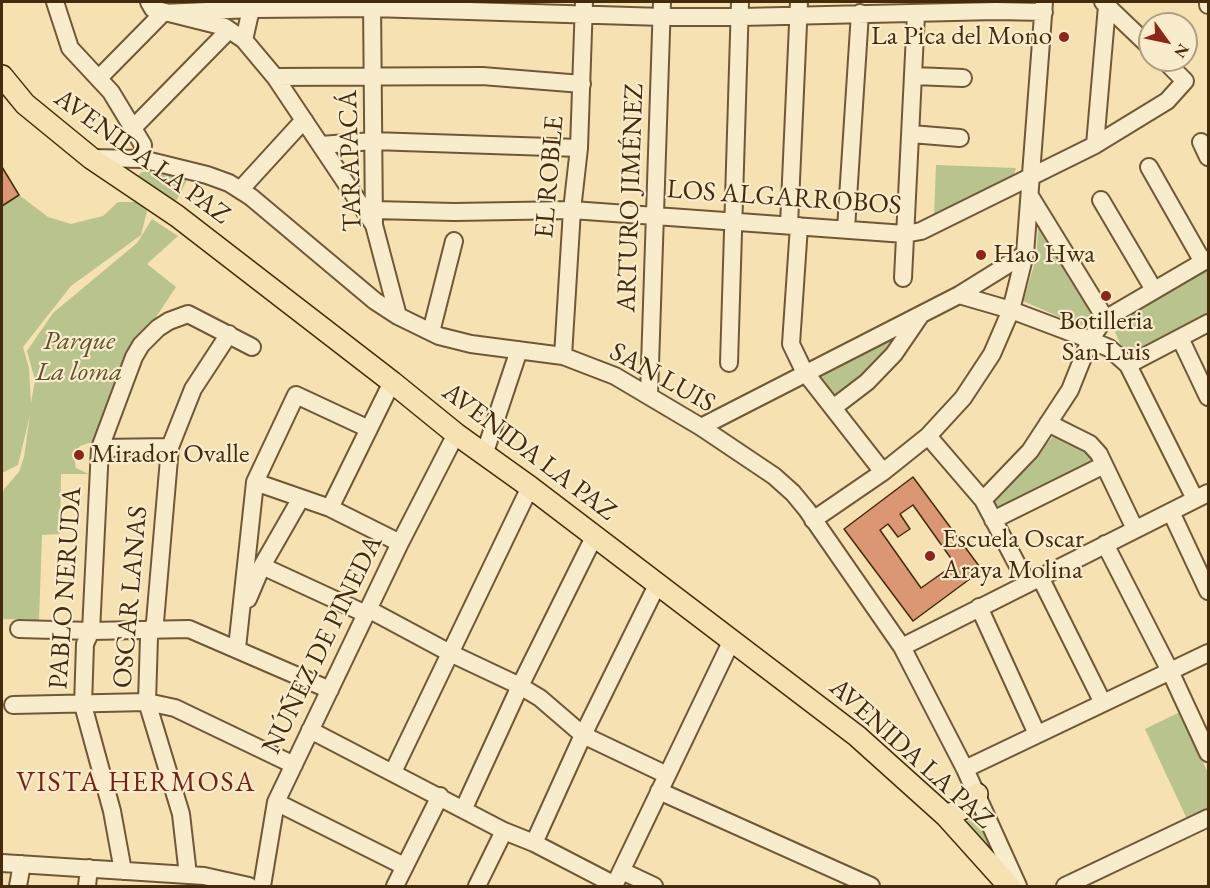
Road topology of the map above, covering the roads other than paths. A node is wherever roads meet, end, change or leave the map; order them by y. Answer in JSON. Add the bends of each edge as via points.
{"nodes":[{"id":1,"x":55,"y":2,"type":"edge"},
{"id":2,"x":149,"y":2,"type":"edge"},
{"id":3,"x":1105,"y":4,"type":"edge"},
{"id":4,"x":372,"y":5,"type":"edge"},
{"id":5,"x":996,"y":6,"type":"edge"},
{"id":6,"x":940,"y":7,"type":"edge"},
{"id":7,"x":1044,"y":7,"type":"edge"},
{"id":8,"x":585,"y":8,"type":"edge"},
{"id":9,"x":799,"y":8,"type":"edge"},
{"id":10,"x":251,"y":9,"type":"junction"},
{"id":11,"x":662,"y":9,"type":"edge"},
{"id":12,"x":740,"y":9,"type":"edge"},
{"id":13,"x":867,"y":9,"type":"edge"},
{"id":14,"x":163,"y":13,"type":"junction"},
{"id":15,"x":916,"y":14,"type":"junction"},
{"id":16,"x":229,"y":30,"type":"junction"},
{"id":17,"x":1138,"y":36,"type":"edge"},
{"id":18,"x":244,"y":40,"type":"junction"},
{"id":19,"x":1176,"y":72,"type":"edge"},
{"id":20,"x":2,"y":76,"type":"edge"},
{"id":21,"x":373,"y":76,"type":"junction"},
{"id":22,"x":914,"y":76,"type":"junction"},
{"id":23,"x":275,"y":77,"type":"junction"},
{"id":24,"x":99,"y":78,"type":"junction"},
{"id":25,"x":963,"y":78,"type":"dead end"},
{"id":26,"x":582,"y":84,"type":"junction"},
{"id":27,"x":304,"y":120,"type":"junction"},
{"id":28,"x":133,"y":128,"type":"junction"},
{"id":29,"x":911,"y":134,"type":"junction"},
{"id":30,"x":960,"y":138,"type":"dead end"},
{"id":31,"x":374,"y":141,"type":"junction"},
{"id":32,"x":321,"y":145,"type":"junction"},
{"id":33,"x":1095,"y":145,"type":"junction"},
{"id":34,"x":579,"y":148,"type":"junction"},
{"id":35,"x":91,"y":158,"type":"junction"},
{"id":36,"x":142,"y":159,"type":"junction"},
{"id":37,"x":1149,"y":167,"type":"dead end"},
{"id":38,"x":1032,"y":176,"type":"junction"},
{"id":39,"x":240,"y":190,"type":"junction"},
{"id":40,"x":1030,"y":196,"type":"junction"},
{"id":41,"x":1101,"y":200,"type":"dead end"},
{"id":42,"x":572,"y":210,"type":"junction"},
{"id":43,"x":656,"y":215,"type":"junction"},
{"id":44,"x":374,"y":218,"type":"junction"},
{"id":45,"x":733,"y":222,"type":"junction"},
{"id":46,"x":794,"y":225,"type":"junction"},
{"id":47,"x":846,"y":229,"type":"junction"},
{"id":48,"x":905,"y":234,"type":"junction"},
{"id":49,"x":454,"y":241,"type":"dead end"},
{"id":50,"x":1025,"y":254,"type":"junction"},
{"id":51,"x":1206,"y":260,"type":"edge"},
{"id":52,"x":903,"y":278,"type":"dead end"},
{"id":53,"x":1154,"y":290,"type":"junction"},
{"id":54,"x":959,"y":295,"type":"junction"},
{"id":55,"x":1011,"y":310,"type":"junction"},
{"id":56,"x":920,"y":315,"type":"junction"},
{"id":57,"x":398,"y":316,"type":"junction"},
{"id":58,"x":1105,"y":318,"type":"junction"},
{"id":59,"x":1209,"y":323,"type":"edge"},
{"id":60,"x":431,"y":332,"type":"junction"},
{"id":61,"x":229,"y":334,"type":"junction"},
{"id":62,"x":1085,"y":338,"type":"junction"},
{"id":63,"x":1180,"y":338,"type":"junction"},
{"id":64,"x":252,"y":347,"type":"dead end"},
{"id":65,"x":519,"y":350,"type":"junction"},
{"id":66,"x":563,"y":356,"type":"junction"},
{"id":67,"x":729,"y":363,"type":"dead end"},
{"id":68,"x":1128,"y":365,"type":"junction"},
{"id":69,"x":807,"y":374,"type":"junction"},
{"id":70,"x":392,"y":382,"type":"junction"},
{"id":71,"x":650,"y":395,"type":"junction"},
{"id":72,"x":1209,"y":397,"type":"edge"},
{"id":73,"x":833,"y":408,"type":"junction"},
{"id":74,"x":1048,"y":423,"type":"junction"},
{"id":75,"x":701,"y":427,"type":"junction"},
{"id":76,"x":369,"y":429,"type":"junction"},
{"id":77,"x":456,"y":434,"type":"junction"},
{"id":78,"x":928,"y":436,"type":"junction"},
{"id":79,"x":170,"y":447,"type":"junction"},
{"id":80,"x":100,"y":448,"type":"junction"},
{"id":81,"x":484,"y":455,"type":"junction"},
{"id":82,"x":1104,"y":465,"type":"junction"},
{"id":83,"x":883,"y":472,"type":"junction"},
{"id":84,"x":255,"y":482,"type":"junction"},
{"id":85,"x":530,"y":487,"type":"junction"},
{"id":86,"x":1202,"y":496,"type":"edge"},
{"id":87,"x":301,"y":498,"type":"junction"},
{"id":88,"x":983,"y":500,"type":"junction"},
{"id":89,"x":330,"y":508,"type":"junction"},
{"id":90,"x":1171,"y":512,"type":"junction"},
{"id":91,"x":813,"y":520,"type":"junction"},
{"id":92,"x":993,"y":520,"type":"junction"},
{"id":93,"x":1135,"y":529,"type":"junction"},
{"id":94,"x":594,"y":537,"type":"junction"},
{"id":95,"x":400,"y":543,"type":"junction"},
{"id":96,"x":1105,"y":544,"type":"junction"},
{"id":97,"x":262,"y":566,"type":"junction"},
{"id":98,"x":1033,"y":580,"type":"junction"},
{"id":99,"x":657,"y":585,"type":"junction"},
{"id":100,"x":1209,"y":591,"type":"edge"},
{"id":101,"x":979,"y":607,"type":"junction"},
{"id":102,"x":367,"y":612,"type":"junction"},
{"id":103,"x":240,"y":616,"type":"junction"},
{"id":104,"x":19,"y":629,"type":"dead end"},
{"id":105,"x":152,"y":630,"type":"junction"},
{"id":106,"x":91,"y":631,"type":"junction"},
{"id":107,"x":732,"y":640,"type":"junction"},
{"id":108,"x":902,"y":647,"type":"junction"},
{"id":109,"x":237,"y":648,"type":"junction"},
{"id":110,"x":450,"y":653,"type":"junction"},
{"id":111,"x":1209,"y":653,"type":"edge"},
{"id":112,"x":1170,"y":671,"type":"junction"},
{"id":113,"x":520,"y":686,"type":"junction"},
{"id":114,"x":330,"y":690,"type":"junction"},
{"id":115,"x":147,"y":702,"type":"junction"},
{"id":116,"x":1103,"y":703,"type":"junction"},
{"id":117,"x":13,"y":705,"type":"dead end"},
{"id":118,"x":83,"y":705,"type":"junction"},
{"id":119,"x":310,"y":730,"type":"junction"},
{"id":120,"x":1037,"y":734,"type":"junction"},
{"id":121,"x":583,"y":735,"type":"junction"},
{"id":122,"x":1209,"y":753,"type":"edge"},
{"id":123,"x":294,"y":765,"type":"junction"},
{"id":124,"x":965,"y":769,"type":"junction"},
{"id":125,"x":393,"y":772,"type":"junction"},
{"id":126,"x":667,"y":775,"type":"junction"},
{"id":127,"x":659,"y":791,"type":"junction"},
{"id":128,"x":976,"y":794,"type":"junction"},
{"id":129,"x":440,"y":796,"type":"junction"},
{"id":130,"x":276,"y":802,"type":"junction"},
{"id":131,"x":464,"y":808,"type":"junction"},
{"id":132,"x":946,"y":816,"type":"junction"},
{"id":133,"x":1209,"y":818,"type":"edge"},
{"id":134,"x":504,"y":831,"type":"junction"},
{"id":135,"x":534,"y":843,"type":"junction"},
{"id":136,"x":2,"y":863,"type":"edge"},
{"id":137,"x":22,"y":864,"type":"junction"},
{"id":138,"x":404,"y":866,"type":"junction"},
{"id":139,"x":89,"y":868,"type":"junction"},
{"id":140,"x":123,"y":871,"type":"junction"},
{"id":141,"x":188,"y":875,"type":"junction"},
{"id":142,"x":166,"y":880,"type":"edge"},
{"id":143,"x":617,"y":881,"type":"edge"},
{"id":144,"x":18,"y":886,"type":"edge"},
{"id":145,"x":87,"y":886,"type":"edge"},
{"id":146,"x":249,"y":886,"type":"edge"},
{"id":147,"x":262,"y":886,"type":"edge"},
{"id":148,"x":395,"y":886,"type":"edge"},
{"id":149,"x":477,"y":886,"type":"edge"},
{"id":150,"x":654,"y":886,"type":"edge"},
{"id":151,"x":871,"y":886,"type":"edge"},
{"id":152,"x":1009,"y":886,"type":"edge"},
{"id":153,"x":1018,"y":886,"type":"edge"},
{"id":154,"x":1065,"y":886,"type":"edge"}],
"edges":[{"from":1,"to":24,"type":"street","via":[[70,48]]},
{"from":2,"to":14,"type":"street","via":[[153,9]]},
{"from":3,"to":17,"type":"street"},
{"from":3,"to":33,"type":"street"},
{"from":4,"to":8,"type":"street"},
{"from":4,"to":10,"type":"street"},
{"from":4,"to":21,"type":"street","name":"TARAPACÁ"},
{"from":5,"to":6,"type":"street"},
{"from":5,"to":7,"type":"street"},
{"from":6,"to":15,"type":"street"},
{"from":7,"to":38,"type":"street"},
{"from":8,"to":11,"type":"street"},
{"from":8,"to":26,"type":"street","name":"EL ROBLE"},
{"from":9,"to":12,"type":"street"},
{"from":9,"to":13,"type":"street"},
{"from":9,"to":46,"type":"street"},
{"from":10,"to":14,"type":"street"},
{"from":10,"to":18,"type":"street"},
{"from":11,"to":12,"type":"street"},
{"from":11,"to":43,"type":"street","name":"ARTURO JIMÉNEZ"},
{"from":12,"to":45,"type":"street"},
{"from":13,"to":15,"type":"street"},
{"from":13,"to":47,"type":"street"},
{"from":14,"to":16,"type":"street"},
{"from":14,"to":24,"type":"street"},
{"from":15,"to":22,"type":"street"},
{"from":16,"to":18,"type":"street"},
{"from":16,"to":28,"type":"street"},
{"from":18,"to":23,"type":"street"},
{"from":19,"to":33,"type":"street","name":"LOS ALGARROBOS","via":[[1185,81],[1167,101]]},
{"from":20,"to":35,"type":"main road","name":"AVENIDA LA PAZ","via":[[25,104]]},
{"from":21,"to":23,"type":"street"},
{"from":21,"to":26,"type":"street","via":[[482,76]]},
{"from":21,"to":31,"type":"street","name":"TARAPACÁ"},
{"from":22,"to":25,"type":"street"},
{"from":22,"to":29,"type":"street"},
{"from":23,"to":27,"type":"street"},
{"from":24,"to":28,"type":"street"},
{"from":26,"to":34,"type":"street","name":"EL ROBLE"},
{"from":27,"to":32,"type":"street"},
{"from":27,"to":39,"type":"street"},
{"from":28,"to":36,"type":"street","via":[[143,145]]},
{"from":29,"to":30,"type":"street"},
{"from":29,"to":48,"type":"street"},
{"from":31,"to":32,"type":"street"},
{"from":31,"to":34,"type":"street"},
{"from":31,"to":44,"type":"street","name":"TARAPACÁ"},
{"from":32,"to":44,"type":"street"},
{"from":33,"to":38,"type":"street","name":"LOS ALGARROBOS"},
{"from":34,"to":42,"type":"street","name":"EL ROBLE"},
{"from":35,"to":36,"type":"street","name":"SAN LUIS"},
{"from":35,"to":70,"type":"main road","name":"AVENIDA LA PAZ","via":[[177,216]]},
{"from":36,"to":39,"type":"street","name":"SAN LUIS","via":[[207,175]]},
{"from":37,"to":51,"type":"street"},
{"from":38,"to":40,"type":"street"},
{"from":38,"to":48,"type":"street","name":"LOS ALGARROBOS","via":[[921,231]]},
{"from":39,"to":57,"type":"street","name":"SAN LUIS"},
{"from":40,"to":50,"type":"street"},
{"from":40,"to":58,"type":"street"},
{"from":41,"to":53,"type":"street"},
{"from":42,"to":43,"type":"street","name":"LOS ALGARROBOS"},
{"from":42,"to":44,"type":"street","name":"LOS ALGARROBOS"},
{"from":42,"to":66,"type":"street","name":"EL ROBLE"},
{"from":43,"to":45,"type":"street","name":"LOS ALGARROBOS"},
{"from":43,"to":71,"type":"street","name":"ARTURO JIMÉNEZ"},
{"from":44,"to":57,"type":"street","name":"TARAPACÁ"},
{"from":45,"to":46,"type":"street","name":"LOS ALGARROBOS"},
{"from":45,"to":67,"type":"street"},
{"from":46,"to":47,"type":"street","name":"LOS ALGARROBOS"},
{"from":46,"to":69,"type":"street","via":[[790,344]]},
{"from":47,"to":48,"type":"street","name":"LOS ALGARROBOS"},
{"from":48,"to":52,"type":"street"},
{"from":49,"to":60,"type":"street"},
{"from":50,"to":54,"type":"street"},
{"from":50,"to":55,"type":"street"},
{"from":51,"to":53,"type":"street"},
{"from":53,"to":58,"type":"street"},
{"from":54,"to":55,"type":"street"},
{"from":54,"to":56,"type":"street"},
{"from":55,"to":62,"type":"street"},
{"from":55,"to":78,"type":"street","via":[[986,363],[963,398]]},
{"from":56,"to":69,"type":"street"},
{"from":56,"to":73,"type":"street","via":[[894,354],[867,382]]},
{"from":57,"to":60,"type":"street","name":"SAN LUIS"},
{"from":58,"to":62,"type":"street"},
{"from":59,"to":63,"type":"street"},
{"from":60,"to":65,"type":"street","name":"SAN LUIS","via":[[471,344]]},
{"from":61,"to":64,"type":"street","name":"PABLO NERUDA"},
{"from":61,"to":79,"type":"street","name":"OSCAR LANAS","via":[[193,389]]},
{"from":61,"to":80,"type":"street","name":"PABLO NERUDA","via":[[188,314],[158,328],[134,357]]},
{"from":62,"to":68,"type":"street","via":[[1108,348]]},
{"from":62,"to":74,"type":"street","via":[[1070,390]]},
{"from":63,"to":68,"type":"street"},
{"from":63,"to":72,"type":"street"},
{"from":65,"to":66,"type":"street","name":"SAN LUIS"},
{"from":65,"to":81,"type":"street"},
{"from":66,"to":71,"type":"street","name":"SAN LUIS","via":[[615,376]]},
{"from":68,"to":86,"type":"street"},
{"from":69,"to":73,"type":"street"},
{"from":69,"to":75,"type":"street"},
{"from":70,"to":76,"type":"street"},
{"from":70,"to":77,"type":"main road","name":"AVENIDA LA PAZ"},
{"from":71,"to":75,"type":"street","name":"SAN LUIS"},
{"from":73,"to":83,"type":"street"},
{"from":74,"to":82,"type":"street","via":[[1090,444]]},
{"from":74,"to":88,"type":"street","via":[[1030,451]]},
{"from":75,"to":91,"type":"street","name":"SAN LUIS","via":[[774,476]]},
{"from":76,"to":84,"type":"street","via":[[297,395]]},
{"from":76,"to":89,"type":"street"},
{"from":77,"to":81,"type":"main road","name":"AVENIDA LA PAZ"},
{"from":77,"to":95,"type":"street","name":"NÚÑEZ DE PINEDA"},
{"from":78,"to":83,"type":"street"},
{"from":78,"to":88,"type":"street"},
{"from":79,"to":80,"type":"street"},
{"from":79,"to":105,"type":"street","name":"OSCAR LANAS","via":[[156,622]]},
{"from":80,"to":106,"type":"street","name":"PABLO NERUDA"},
{"from":81,"to":85,"type":"main road","name":"AVENIDA LA PAZ"},
{"from":82,"to":92,"type":"street"},
{"from":82,"to":93,"type":"street"},
{"from":83,"to":91,"type":"street"},
{"from":84,"to":87,"type":"street"},
{"from":84,"to":103,"type":"street"},
{"from":85,"to":94,"type":"main road","name":"AVENIDA LA PAZ"},
{"from":85,"to":110,"type":"street"},
{"from":86,"to":90,"type":"street"},
{"from":87,"to":89,"type":"street"},
{"from":87,"to":97,"type":"street"},
{"from":88,"to":92,"type":"street"},
{"from":89,"to":95,"type":"street"},
{"from":90,"to":93,"type":"street"},
{"from":90,"to":100,"type":"street"},
{"from":91,"to":108,"type":"street","name":"SAN LUIS"},
{"from":92,"to":98,"type":"street"},
{"from":93,"to":96,"type":"street"},
{"from":94,"to":99,"type":"main road","name":"AVENIDA LA PAZ"},
{"from":94,"to":113,"type":"street"},
{"from":95,"to":102,"type":"street","name":"NÚÑEZ DE PINEDA"},
{"from":96,"to":98,"type":"street"},
{"from":96,"to":112,"type":"street"},
{"from":97,"to":102,"type":"street"},
{"from":97,"to":103,"type":"street"},
{"from":98,"to":101,"type":"street"},
{"from":98,"to":116,"type":"street"},
{"from":99,"to":107,"type":"main road","name":"AVENIDA LA PAZ"},
{"from":99,"to":121,"type":"street"},
{"from":101,"to":108,"type":"street"},
{"from":101,"to":120,"type":"street"},
{"from":102,"to":110,"type":"street"},
{"from":102,"to":114,"type":"street","name":"NÚÑEZ DE PINEDA"},
{"from":103,"to":109,"type":"street"},
{"from":104,"to":106,"type":"street"},
{"from":105,"to":106,"type":"street"},
{"from":105,"to":109,"type":"street","via":[[189,629]]},
{"from":105,"to":115,"type":"street","name":"OSCAR LANAS"},
{"from":106,"to":118,"type":"street","name":"PABLO NERUDA","via":[[85,644]]},
{"from":107,"to":126,"type":"street"},
{"from":107,"to":132,"type":"main road","name":"AVENIDA LA PAZ","via":[[858,736]]},
{"from":108,"to":124,"type":"street","name":"SAN LUIS"},
{"from":109,"to":114,"type":"street"},
{"from":110,"to":113,"type":"street"},
{"from":110,"to":125,"type":"street"},
{"from":111,"to":112,"type":"street"},
{"from":112,"to":116,"type":"street"},
{"from":112,"to":122,"type":"street"},
{"from":113,"to":121,"type":"street"},
{"from":113,"to":131,"type":"street"},
{"from":114,"to":119,"type":"street","name":"NÚÑEZ DE PINEDA"},
{"from":115,"to":118,"type":"street"},
{"from":115,"to":123,"type":"street","via":[[175,708]]},
{"from":115,"to":141,"type":"street","name":"OSCAR LANAS","via":[[181,813]]},
{"from":116,"to":120,"type":"street"},
{"from":117,"to":118,"type":"street"},
{"from":118,"to":140,"type":"street","name":"PABLO NERUDA","via":[[112,811]]},
{"from":119,"to":123,"type":"street","name":"NÚÑEZ DE PINEDA"},
{"from":119,"to":125,"type":"street"},
{"from":120,"to":124,"type":"street"},
{"from":121,"to":126,"type":"street"},
{"from":121,"to":135,"type":"street"},
{"from":123,"to":130,"type":"street","name":"NÚÑEZ DE PINEDA"},
{"from":124,"to":128,"type":"street","name":"SAN LUIS"},
{"from":125,"to":129,"type":"street"},
{"from":126,"to":127,"type":"street"},
{"from":127,"to":143,"type":"street"},
{"from":127,"to":151,"type":"street"},
{"from":128,"to":132,"type":"main road","via":[[964,808]]},
{"from":128,"to":153,"type":"street","name":"SAN LUIS"},
{"from":129,"to":131,"type":"street"},
{"from":129,"to":138,"type":"street"},
{"from":130,"to":138,"type":"street"},
{"from":130,"to":147,"type":"street","name":"NÚÑEZ DE PINEDA"},
{"from":131,"to":134,"type":"street"},
{"from":132,"to":152,"type":"main road","name":"AVENIDA LA PAZ"},
{"from":133,"to":154,"type":"street"},
{"from":134,"to":135,"type":"street"},
{"from":134,"to":149,"type":"street"},
{"from":135,"to":143,"type":"street"},
{"from":136,"to":137,"type":"street"},
{"from":137,"to":139,"type":"street"},
{"from":137,"to":144,"type":"street"},
{"from":138,"to":148,"type":"street"},
{"from":139,"to":140,"type":"street"},
{"from":139,"to":145,"type":"street"},
{"from":140,"to":142,"type":"street"},
{"from":141,"to":142,"type":"street"},
{"from":141,"to":146,"type":"street"},
{"from":143,"to":150,"type":"street"}]}
